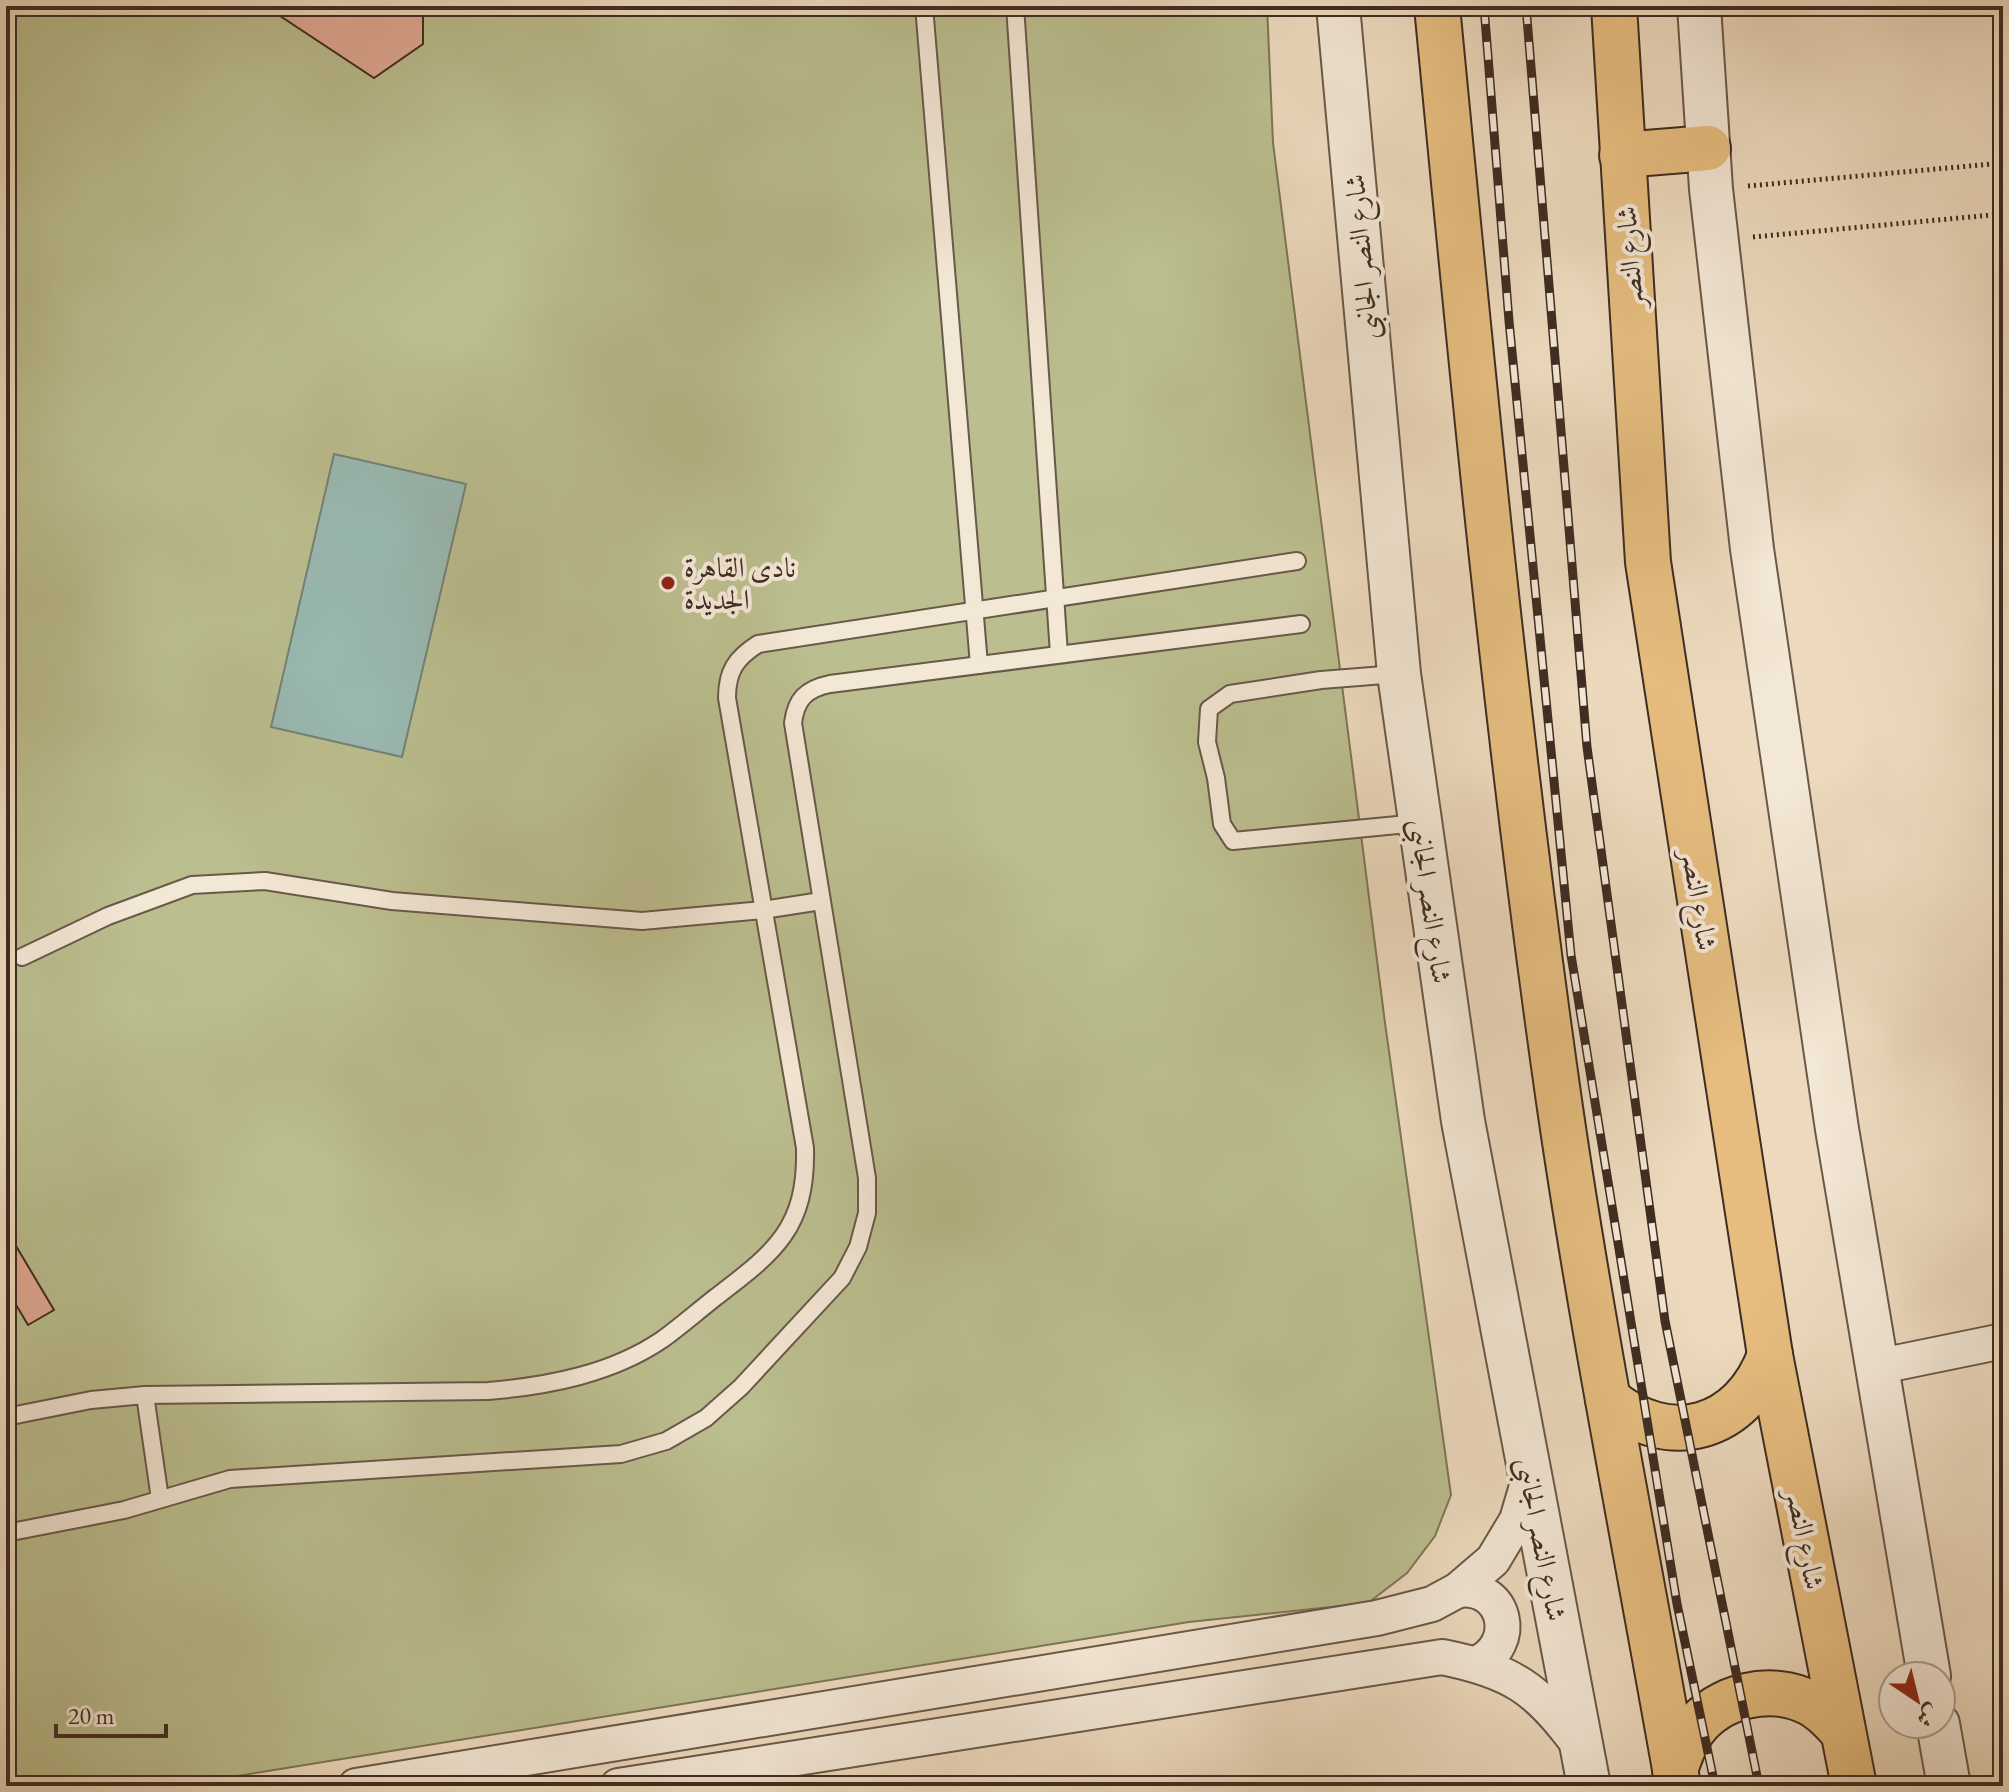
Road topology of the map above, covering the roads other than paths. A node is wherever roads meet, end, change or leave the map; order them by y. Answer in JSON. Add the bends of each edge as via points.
{"nodes":[{"id":1,"x":924,"y":6,"type":"edge"},
{"id":2,"x":1015,"y":6,"type":"edge"},
{"id":3,"x":1338,"y":6,"type":"edge"},
{"id":4,"x":1437,"y":6,"type":"edge"},
{"id":5,"x":1614,"y":6,"type":"edge"},
{"id":6,"x":1699,"y":6,"type":"edge"},
{"id":7,"x":1622,"y":155,"type":"junction"},
{"id":8,"x":1710,"y":169,"type":"junction"},
{"id":9,"x":1297,"y":561,"type":"dead end"},
{"id":10,"x":1055,"y":599,"type":"junction"},
{"id":11,"x":975,"y":611,"type":"junction"},
{"id":12,"x":1301,"y":624,"type":"dead end"},
{"id":13,"x":1059,"y":654,"type":"junction"},
{"id":14,"x":979,"y":665,"type":"junction"},
{"id":15,"x":1399,"y":674,"type":"junction"},
{"id":16,"x":1420,"y":822,"type":"junction"},
{"id":17,"x":821,"y":901,"type":"junction"},
{"id":18,"x":763,"y":910,"type":"junction"},
{"id":19,"x":22,"y":957,"type":"dead end"},
{"id":20,"x":2003,"y":1341,"type":"edge"},
{"id":21,"x":1770,"y":1355,"type":"junction"},
{"id":22,"x":1876,"y":1367,"type":"junction"},
{"id":23,"x":145,"y":1395,"type":"junction"},
{"id":24,"x":1608,"y":1399,"type":"junction"},
{"id":25,"x":6,"y":1417,"type":"edge"},
{"id":26,"x":1530,"y":1476,"type":"junction"},
{"id":27,"x":160,"y":1499,"type":"junction"},
{"id":28,"x":6,"y":1533,"type":"edge"},
{"id":29,"x":1458,"y":1590,"type":"junction"},
{"id":30,"x":1926,"y":1660,"type":"edge"},
{"id":31,"x":1476,"y":1664,"type":"junction"},
{"id":32,"x":1843,"y":1732,"type":"junction"},
{"id":33,"x":1941,"y":1740,"type":"edge"},
{"id":34,"x":1585,"y":1767,"type":"edge"},
{"id":35,"x":1677,"y":1778,"type":"edge"},
{"id":36,"x":356,"y":1786,"type":"edge"},
{"id":37,"x":618,"y":1786,"type":"edge"},
{"id":38,"x":1854,"y":1786,"type":"edge"},
{"id":39,"x":1949,"y":1786,"type":"edge"}],
"edges":[{"from":1,"to":11,"type":"lane"},
{"from":2,"to":10,"type":"lane"},
{"from":3,"to":15,"type":"street","name":"شارع النصر الجانبى"},
{"from":4,"to":24,"type":"main road","via":[[1491,568],[1559,1101]]},
{"from":5,"to":7,"type":"main road","name":"شارع النصر"},
{"from":6,"to":8,"type":"street"},
{"from":7,"to":8,"type":"main road"},
{"from":7,"to":21,"type":"main road","name":"شارع النصر","via":[[1648,562]]},
{"from":8,"to":22,"type":"street","via":[[1752,549]]},
{"from":9,"to":10,"type":"lane"},
{"from":10,"to":11,"type":"lane"},
{"from":10,"to":13,"type":"lane"},
{"from":11,"to":14,"type":"lane"},
{"from":11,"to":18,"type":"lane","via":[[758,644],[733,665],[727,698]]},
{"from":12,"to":13,"type":"lane"},
{"from":13,"to":14,"type":"lane"},
{"from":14,"to":17,"type":"lane","via":[[830,684],[803,695],[793,723]]},
{"from":15,"to":16,"type":"street","name":"شارع النصر الجانبى"},
{"from":15,"to":16,"type":"lane","via":[[1230,694],[1209,709],[1207,742],[1222,824],[1233,841]]},
{"from":16,"to":26,"type":"street","name":"شارع النصر الجانبى","via":[[1463,1121]]},
{"from":17,"to":18,"type":"lane"},
{"from":17,"to":27,"type":"lane","via":[[867,1178],[867,1213],[842,1278],[730,1398],[666,1441],[621,1454],[230,1479]]},
{"from":18,"to":19,"type":"lane","via":[[642,921],[392,901],[265,881],[192,885],[108,916]]},
{"from":18,"to":23,"type":"lane","via":[[806,1176],[788,1231],[749,1272],[660,1341],[592,1372],[533,1387]]},
{"from":20,"to":22,"type":"street"},
{"from":21,"to":24,"type":"main road","via":[[1763,1374],[1738,1406],[1702,1425],[1661,1427],[1624,1413]]},
{"from":21,"to":32,"type":"main road","name":"شارع النصر"},
{"from":22,"to":30,"type":"street"},
{"from":23,"to":25,"type":"lane"},
{"from":23,"to":27,"type":"lane"},
{"from":24,"to":35,"type":"main road"},
{"from":26,"to":29,"type":"street","via":[[1517,1520],[1493,1560]]},
{"from":26,"to":34,"type":"street","name":"شارع النصر الجانبى"},
{"from":27,"to":28,"type":"lane"},
{"from":29,"to":31,"type":"street","via":[[1470,1589],[1493,1601],[1503,1624],[1497,1649]]},
{"from":29,"to":36,"type":"street","via":[[1432,1604],[1377,1618]]},
{"from":31,"to":34,"type":"street","via":[[1520,1682],[1554,1711]]},
{"from":31,"to":37,"type":"street","via":[[1442,1657]]},
{"from":32,"to":35,"type":"main road","via":[[1810,1703],[1769,1693],[1747,1695],[1708,1714],[1693,1730],[1682,1749]]},
{"from":32,"to":38,"type":"main road","name":"شارع النصر"},
{"from":33,"to":39,"type":"street"}]}
